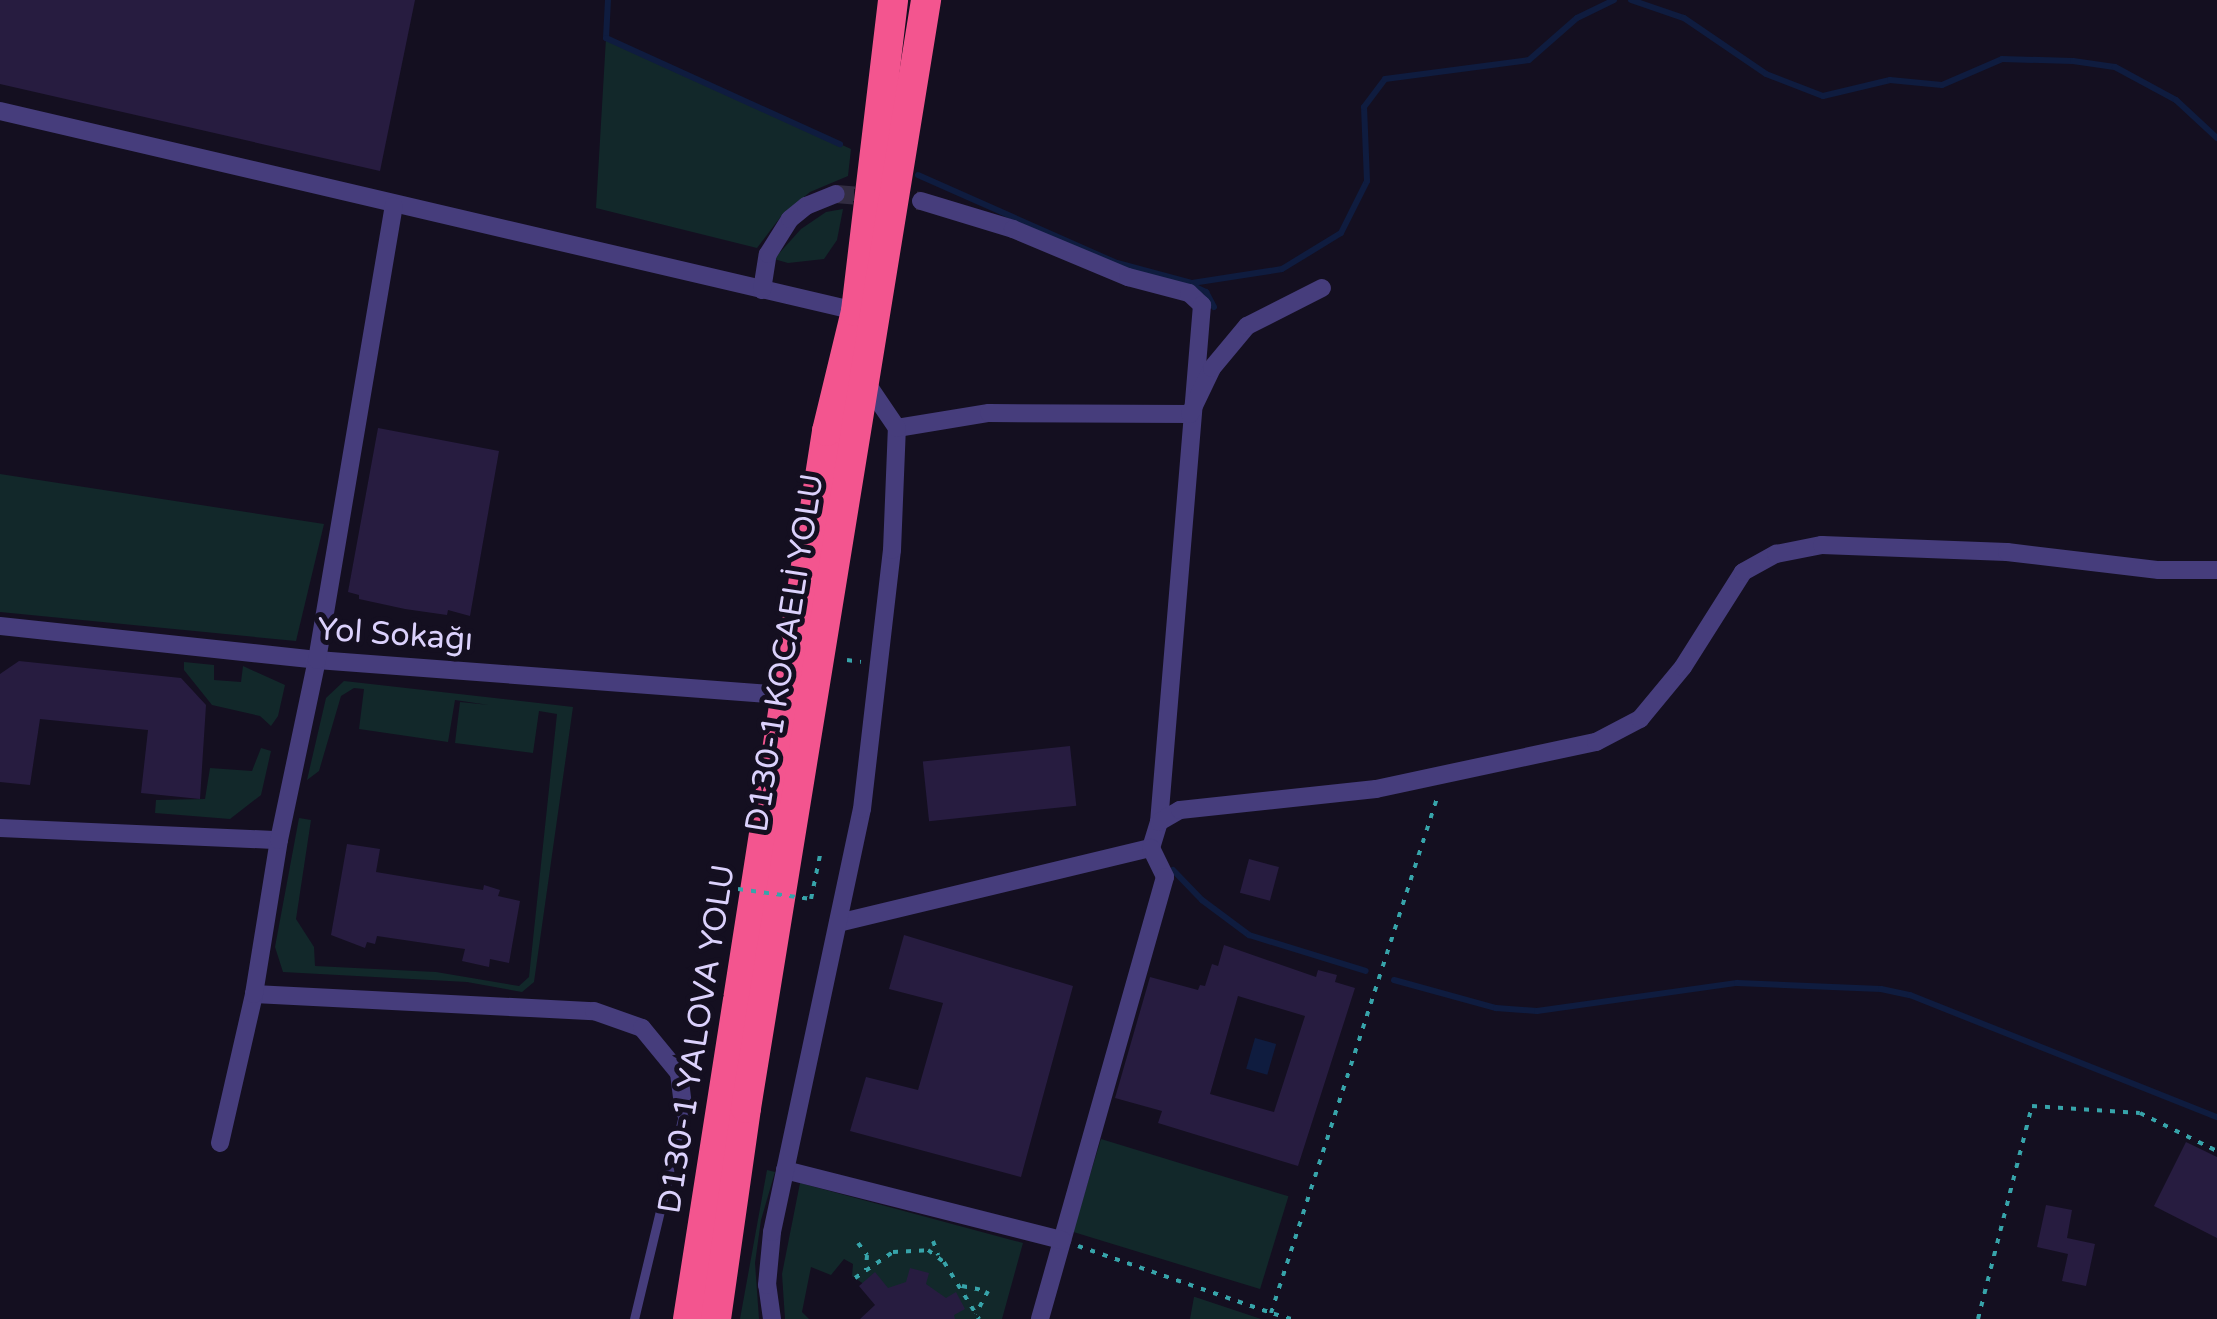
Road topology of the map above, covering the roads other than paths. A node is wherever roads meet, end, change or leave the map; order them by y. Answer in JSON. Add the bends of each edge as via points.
{"nodes":[{"id":1,"x":893,"y":0,"type":"edge"},
{"id":2,"x":926,"y":0,"type":"edge"},
{"id":3,"x":0,"y":112,"type":"edge"},
{"id":4,"x":836,"y":194,"type":"tunnel mouth"},
{"id":5,"x":920,"y":201,"type":"tunnel mouth"},
{"id":6,"x":394,"y":206,"type":"junction"},
{"id":7,"x":1322,"y":288,"type":"dead end"},
{"id":8,"x":762,"y":290,"type":"junction"},
{"id":9,"x":856,"y":311,"type":"junction"},
{"id":10,"x":865,"y":381,"type":"junction"},
{"id":11,"x":1190,"y":414,"type":"junction"},
{"id":12,"x":896,"y":428,"type":"junction"},
{"id":13,"x":2217,"y":570,"type":"edge"},
{"id":14,"x":0,"y":626,"type":"edge"},
{"id":15,"x":317,"y":660,"type":"junction"},
{"id":16,"x":786,"y":695,"type":"junction"},
{"id":17,"x":1159,"y":822,"type":"junction"},
{"id":18,"x":0,"y":828,"type":"edge"},
{"id":19,"x":280,"y":840,"type":"junction"},
{"id":20,"x":1152,"y":848,"type":"junction"},
{"id":21,"x":838,"y":923,"type":"junction"},
{"id":22,"x":254,"y":994,"type":"junction"},
{"id":23,"x":684,"y":1111,"type":"joint"},
{"id":24,"x":220,"y":1143,"type":"dead end"},
{"id":25,"x":784,"y":1170,"type":"junction"},
{"id":26,"x":1062,"y":1240,"type":"junction"},
{"id":27,"x":634,"y":1319,"type":"edge"},
{"id":28,"x":688,"y":1319,"type":"edge"},
{"id":29,"x":716,"y":1319,"type":"edge"},
{"id":30,"x":772,"y":1319,"type":"edge"},
{"id":31,"x":1040,"y":1319,"type":"edge"}],
"edges":[{"from":1,"to":9,"type":"highway","name":"D130-1 YALOVA YOLU"},
{"from":2,"to":10,"type":"highway","name":"D130-1 KOCAELİ YOLU"},
{"from":3,"to":6,"type":"street"},
{"from":4,"to":8,"type":"street","via":[[790,219],[768,254]]},
{"from":5,"to":11,"type":"street","via":[[1189,293],[1202,305]]},
{"from":6,"to":8,"type":"street"},
{"from":6,"to":15,"type":"street"},
{"from":7,"to":11,"type":"street","via":[[1247,326],[1212,368]]},
{"from":8,"to":9,"type":"street"},
{"from":9,"to":16,"type":"highway","name":"D130-1 YALOVA YOLU","via":[[828,431]]},
{"from":10,"to":12,"type":"street"},
{"from":10,"to":29,"type":"highway","name":"D130-1 KOCAELİ YOLU"},
{"from":11,"to":12,"type":"street","via":[[989,413]]},
{"from":11,"to":17,"type":"street"},
{"from":12,"to":21,"type":"street","via":[[892,550],[872,732]]},
{"from":13,"to":17,"type":"street","via":[[2007,552],[1822,546],[1776,554],[1744,572],[1683,667],[1640,719],[1596,742],[1376,788],[1180,810]]},
{"from":14,"to":15,"type":"street","name":"Yol Sokağı"},
{"from":15,"to":16,"type":"street","name":"Yol Sokağı"},
{"from":15,"to":19,"type":"street"},
{"from":16,"to":28,"type":"highway","name":"D130-1 YALOVA YOLU"},
{"from":17,"to":20,"type":"street"},
{"from":18,"to":19,"type":"street"},
{"from":19,"to":22,"type":"street"},
{"from":20,"to":21,"type":"street"},
{"from":20,"to":26,"type":"street","via":[[1165,877]]},
{"from":21,"to":25,"type":"street"},
{"from":22,"to":23,"type":"street","via":[[594,1012],[642,1028],[679,1074]]},
{"from":22,"to":24,"type":"street"},
{"from":23,"to":27,"type":"lane"},
{"from":25,"to":26,"type":"street"},
{"from":25,"to":30,"type":"street","via":[[767,1286]]},
{"from":26,"to":31,"type":"street"}]}
